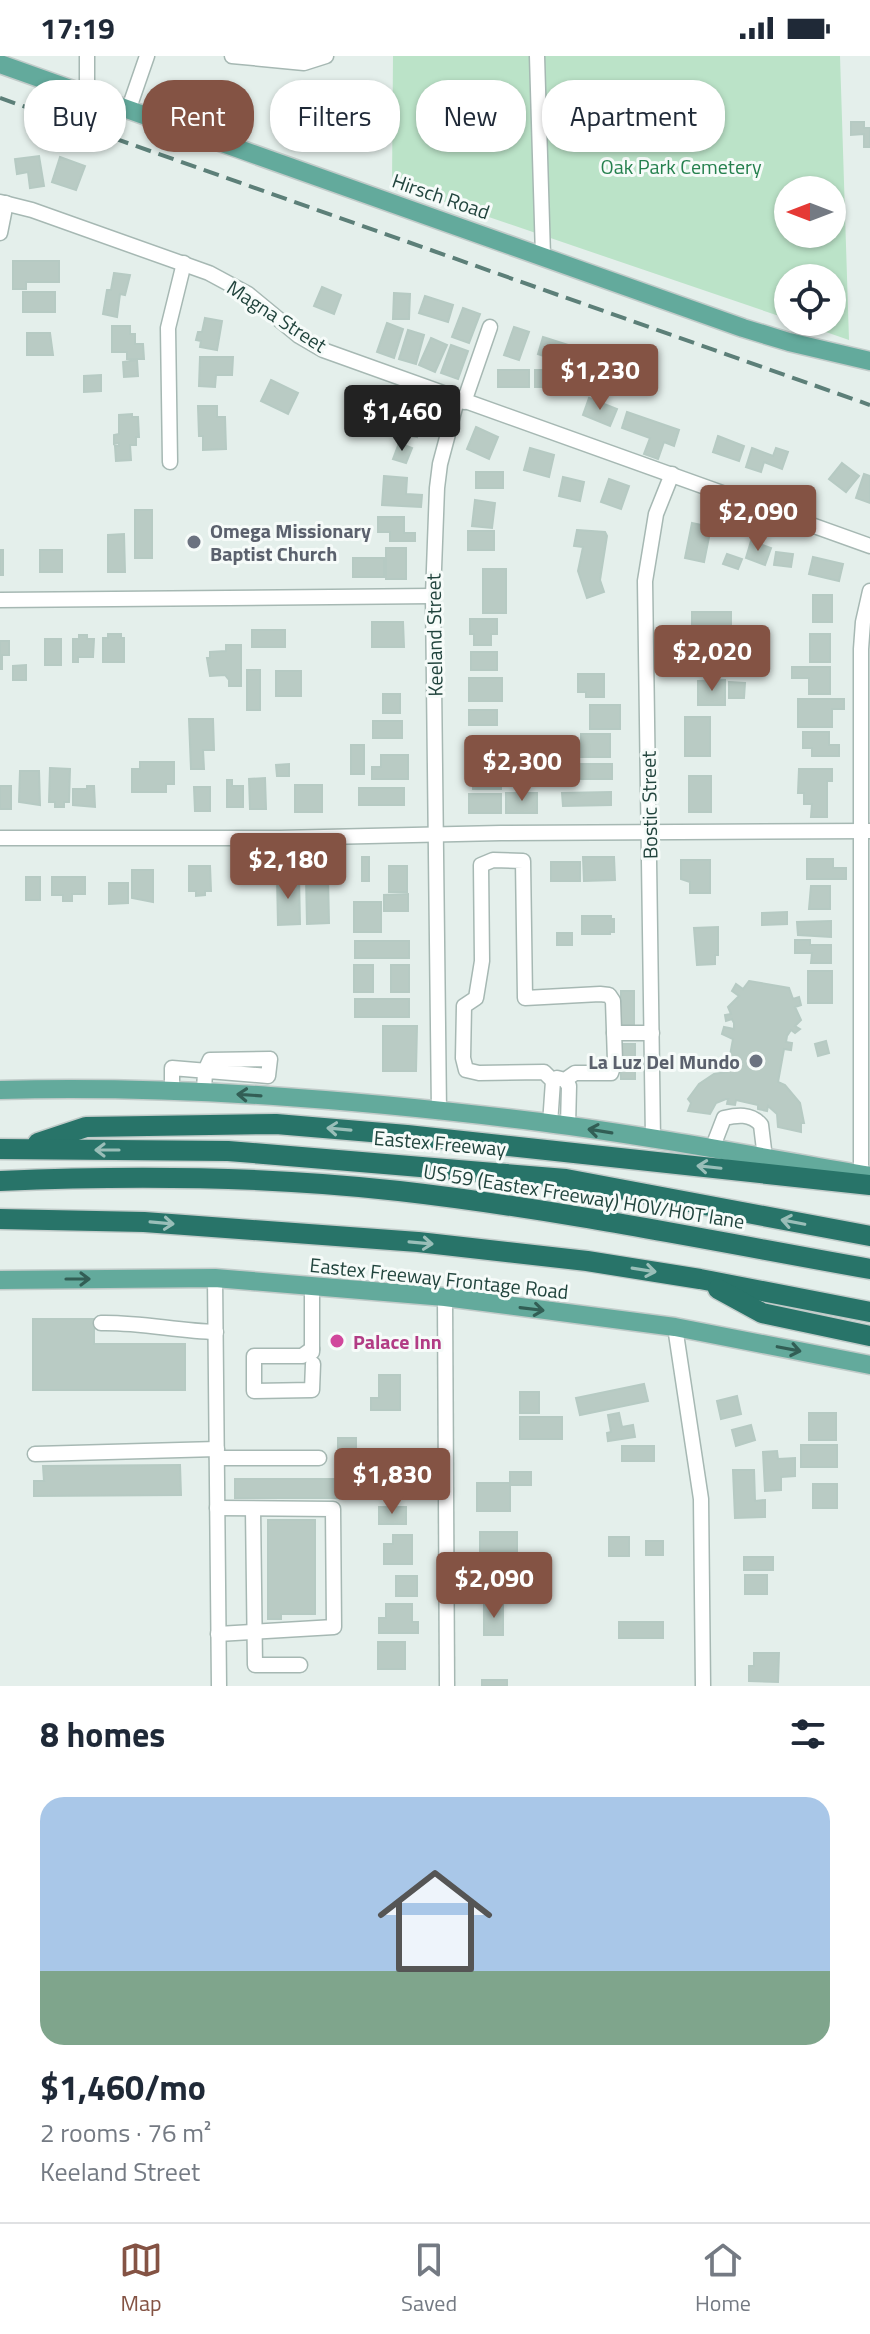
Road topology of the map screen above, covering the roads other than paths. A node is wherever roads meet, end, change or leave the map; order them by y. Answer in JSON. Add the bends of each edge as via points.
{"nodes":[{"id":1,"x":87,"y":56,"type":"edge"},
{"id":2,"x":147,"y":56,"type":"edge"},
{"id":3,"x":232,"y":56,"type":"edge"},
{"id":4,"x":326,"y":56,"type":"edge"},
{"id":5,"x":537,"y":56,"type":"edge"},
{"id":6,"x":0,"y":64,"type":"edge"},
{"id":7,"x":44,"y":80,"type":"edge"},
{"id":8,"x":87,"y":80,"type":"edge"},
{"id":9,"x":128,"y":111,"type":"joint"},
{"id":10,"x":3,"y":202,"type":"edge"},
{"id":11,"x":0,"y":233,"type":"edge"},
{"id":12,"x":543,"y":256,"type":"junction"},
{"id":13,"x":184,"y":263,"type":"junction"},
{"id":14,"x":490,"y":327,"type":"dead end"},
{"id":15,"x":870,"y":361,"type":"edge"},
{"id":16,"x":461,"y":401,"type":"junction"},
{"id":17,"x":170,"y":462,"type":"dead end"},
{"id":18,"x":672,"y":474,"type":"junction"},
{"id":19,"x":870,"y":546,"type":"edge"},
{"id":20,"x":870,"y":591,"type":"edge"},
{"id":21,"x":433,"y":596,"type":"junction"},
{"id":22,"x":0,"y":600,"type":"edge"},
{"id":23,"x":866,"y":831,"type":"edge"},
{"id":24,"x":649,"y":832,"type":"junction"},
{"id":25,"x":501,"y":833,"type":"junction"},
{"id":26,"x":437,"y":834,"type":"junction"},
{"id":27,"x":0,"y":838,"type":"edge"},
{"id":28,"x":501,"y":860,"type":"junction"},
{"id":29,"x":614,"y":1033,"type":"junction"},
{"id":30,"x":652,"y":1033,"type":"junction"},
{"id":31,"x":439,"y":1037,"type":"junction"},
{"id":32,"x":463,"y":1037,"type":"junction"},
{"id":33,"x":559,"y":1080,"type":"junction"},
{"id":34,"x":0,"y":1090,"type":"edge"},
{"id":35,"x":172,"y":1091,"type":"junction"},
{"id":36,"x":204,"y":1092,"type":"junction"},
{"id":37,"x":439,"y":1112,"type":"junction"},
{"id":38,"x":559,"y":1125,"type":"junction"},
{"id":39,"x":653,"y":1139,"type":"junction"},
{"id":40,"x":9,"y":1149,"type":"edge"},
{"id":41,"x":712,"y":1149,"type":"junction"},
{"id":42,"x":765,"y":1158,"type":"junction"},
{"id":43,"x":867,"y":1179,"type":"edge"},
{"id":44,"x":0,"y":1181,"type":"edge"},
{"id":45,"x":0,"y":1219,"type":"edge"},
{"id":46,"x":870,"y":1236,"type":"edge"},
{"id":47,"x":870,"y":1269,"type":"edge"},
{"id":48,"x":215,"y":1278,"type":"junction"},
{"id":49,"x":700,"y":1279,"type":"junction"},
{"id":50,"x":0,"y":1280,"type":"edge"},
{"id":51,"x":312,"y":1286,"type":"junction"},
{"id":52,"x":445,"y":1297,"type":"junction"},
{"id":53,"x":870,"y":1312,"type":"edge"},
{"id":54,"x":101,"y":1323,"type":"dead end"},
{"id":55,"x":675,"y":1327,"type":"junction"},
{"id":56,"x":216,"y":1332,"type":"junction"},
{"id":57,"x":870,"y":1336,"type":"edge"},
{"id":58,"x":312,"y":1355,"type":"junction"},
{"id":59,"x":870,"y":1365,"type":"edge"},
{"id":60,"x":35,"y":1454,"type":"dead end"},
{"id":61,"x":217,"y":1454,"type":"junction"},
{"id":62,"x":319,"y":1458,"type":"dead end"},
{"id":63,"x":217,"y":1508,"type":"junction"},
{"id":64,"x":253,"y":1509,"type":"junction"},
{"id":65,"x":254,"y":1633,"type":"junction"},
{"id":66,"x":218,"y":1634,"type":"junction"},
{"id":67,"x":300,"y":1665,"type":"dead end"},
{"id":68,"x":219,"y":1686,"type":"edge"},
{"id":69,"x":447,"y":1686,"type":"edge"},
{"id":70,"x":703,"y":1686,"type":"edge"}],
"edges":[{"from":1,"to":8,"type":"street"},
{"from":2,"to":9,"type":"street"},
{"from":3,"to":4,"type":"street","via":[[304,63]]},
{"from":5,"to":12,"type":"street"},
{"from":6,"to":7,"type":"main road","name":"Hirsch Road"},
{"from":9,"to":12,"type":"main road","name":"Hirsch Road"},
{"from":10,"to":11,"type":"street"},
{"from":10,"to":13,"type":"street","name":"Magna Street"},
{"from":12,"to":15,"type":"main road","name":"Hirsch Road","via":[[743,328]]},
{"from":13,"to":16,"type":"street","name":"Magna Street","via":[[248,294],[323,350]]},
{"from":13,"to":17,"type":"street","via":[[168,328]]},
{"from":14,"to":16,"type":"street","name":"Keeland Street"},
{"from":16,"to":18,"type":"street","name":"Magna Street"},
{"from":16,"to":21,"type":"street","name":"Keeland Street","via":[[440,464]]},
{"from":18,"to":19,"type":"street","name":"Magna Street"},
{"from":18,"to":24,"type":"street","name":"Bostic Street","via":[[656,514],[645,581]]},
{"from":20,"to":23,"type":"street","via":[[861,649]]},
{"from":21,"to":22,"type":"street"},
{"from":21,"to":26,"type":"street","name":"Keeland Street"},
{"from":23,"to":24,"type":"street"},
{"from":23,"to":43,"type":"street"},
{"from":24,"to":25,"type":"street"},
{"from":24,"to":30,"type":"street","name":"Bostic Street"},
{"from":25,"to":26,"type":"street"},
{"from":25,"to":28,"type":"street"},
{"from":26,"to":27,"type":"street"},
{"from":26,"to":31,"type":"street","name":"Keeland Street"},
{"from":28,"to":29,"type":"street","via":[[523,861],[525,998],[609,995]]},
{"from":28,"to":32,"type":"street","via":[[481,865],[482,961],[476,998],[464,1006]]},
{"from":29,"to":30,"type":"street"},
{"from":29,"to":33,"type":"street","via":[[611,1073],[575,1073]]},
{"from":30,"to":39,"type":"street","name":"Bostic Street"},
{"from":31,"to":32,"type":"street"},
{"from":31,"to":37,"type":"street","name":"Keeland Street"},
{"from":32,"to":33,"type":"street","via":[[466,1070],[544,1072]]},
{"from":33,"to":38,"type":"street","via":[[569,1086]]},
{"from":34,"to":35,"type":"main road"},
{"from":35,"to":36,"type":"main road"},
{"from":35,"to":36,"type":"street","via":[[172,1068],[205,1071]]},
{"from":37,"to":36,"type":"main road","one_way":true},
{"from":37,"to":38,"type":"main road"},
{"from":39,"to":38,"type":"main road","one_way":true},
{"from":39,"to":41,"type":"main road"},
{"from":43,"to":40,"type":"highway","one_way":true,"via":[[276,1124],[86,1127]]},
{"from":46,"to":40,"type":"highway","name":"Eastex Freeway","one_way":true,"via":[[566,1179],[228,1151]]},
{"from":41,"to":42,"type":"main road"},
{"from":41,"to":42,"type":"street","via":[[724,1118],[737,1115],[761,1125]]},
{"from":42,"to":43,"type":"main road"},
{"from":44,"to":47,"type":"highway","name":"US 59 (Eastex Freeway) HOV/HOT lane","via":[[199,1177],[395,1190],[535,1209]]},
{"from":45,"to":49,"type":"highway","one_way":true,"via":[[144,1222],[418,1242]]},
{"from":50,"to":48,"type":"main road","name":"Eastex Freeway Frontage Road","one_way":true},
{"from":48,"to":51,"type":"main road","name":"Eastex Freeway Frontage Road"},
{"from":48,"to":56,"type":"street"},
{"from":49,"to":53,"type":"highway"},
{"from":49,"to":57,"type":"highway","via":[[762,1313]]},
{"from":51,"to":52,"type":"main road","name":"Eastex Freeway Frontage Road"},
{"from":51,"to":58,"type":"street"},
{"from":52,"to":55,"type":"main road","name":"Eastex Freeway Frontage Road","one_way":true},
{"from":52,"to":69,"type":"street"},
{"from":54,"to":56,"type":"street"},
{"from":55,"to":59,"type":"main road","name":"Eastex Freeway Frontage Road","one_way":true},
{"from":55,"to":70,"type":"street","via":[[701,1499]]},
{"from":56,"to":61,"type":"street"},
{"from":58,"to":58,"type":"street","via":[[312,1390],[254,1391],[254,1356]]},
{"from":60,"to":61,"type":"street"},
{"from":61,"to":62,"type":"street"},
{"from":61,"to":63,"type":"street"},
{"from":63,"to":64,"type":"street"},
{"from":63,"to":66,"type":"street"},
{"from":64,"to":65,"type":"street"},
{"from":64,"to":65,"type":"street","via":[[333,1509],[334,1627]]},
{"from":65,"to":66,"type":"street"},
{"from":65,"to":67,"type":"street","via":[[255,1665]]},
{"from":66,"to":68,"type":"street"}]}
